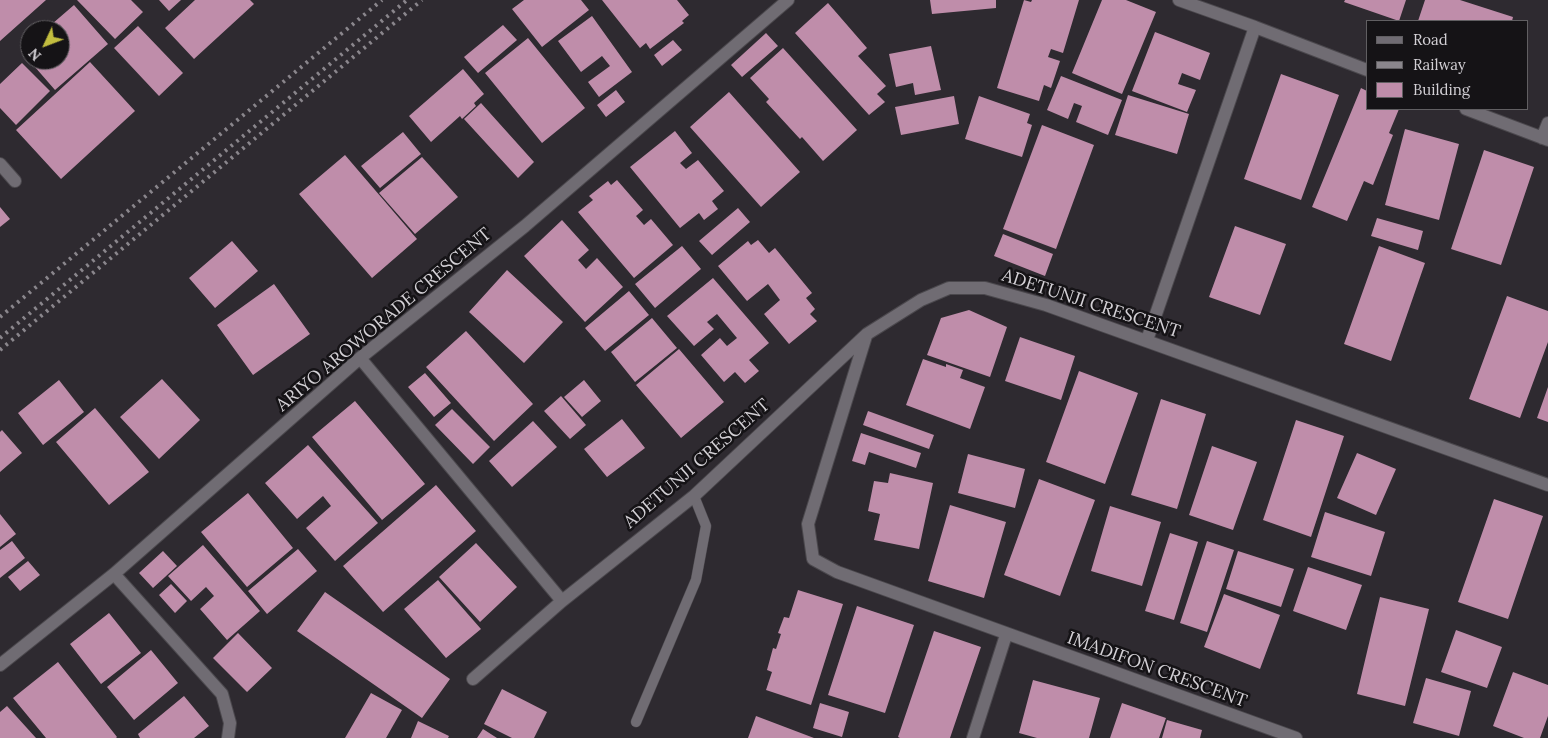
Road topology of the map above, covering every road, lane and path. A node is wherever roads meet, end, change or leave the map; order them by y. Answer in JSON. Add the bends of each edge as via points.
{"nodes":[{"id":1,"x":788,"y":0,"type":"edge"},
{"id":2,"x":1179,"y":0,"type":"edge"},
{"id":3,"x":1255,"y":27,"type":"junction"},
{"id":4,"x":1366,"y":70,"type":"edge"},
{"id":5,"x":1469,"y":110,"type":"edge"},
{"id":6,"x":1548,"y":123,"type":"edge"},
{"id":7,"x":1545,"y":140,"type":"edge"},
{"id":8,"x":0,"y":164,"type":"edge"},
{"id":9,"x":15,"y":181,"type":"dead end"},
{"id":10,"x":867,"y":334,"type":"junction"},
{"id":11,"x":1147,"y":340,"type":"junction"},
{"id":12,"x":360,"y":358,"type":"junction"},
{"id":13,"x":1548,"y":485,"type":"edge"},
{"id":14,"x":694,"y":496,"type":"junction"},
{"id":15,"x":114,"y":574,"type":"junction"},
{"id":16,"x":562,"y":601,"type":"junction"},
{"id":17,"x":1006,"y":635,"type":"junction"},
{"id":18,"x":0,"y":665,"type":"edge"},
{"id":19,"x":473,"y":679,"type":"dead end"},
{"id":20,"x":636,"y":722,"type":"dead end"},
{"id":21,"x":228,"y":738,"type":"edge"},
{"id":22,"x":973,"y":738,"type":"edge"},
{"id":23,"x":1296,"y":738,"type":"edge"}],
"edges":[{"from":1,"to":12,"type":"street","name":"ARIYO AROWORADE CRESCENT","via":[[525,226]]},
{"from":2,"to":3,"type":"street"},
{"from":3,"to":4,"type":"street"},
{"from":3,"to":11,"type":"street"},
{"from":5,"to":7,"type":"street"},
{"from":6,"to":7,"type":"street"},
{"from":8,"to":9,"type":"street"},
{"from":10,"to":11,"type":"street","name":"ADETUNJI CRESCENT","via":[[921,300],[950,288],[984,288],[1046,305]]},
{"from":10,"to":14,"type":"street","name":"ADETUNJI CRESCENT"},
{"from":10,"to":17,"type":"street","name":"IMADIFON CRESCENT","via":[[808,524],[813,558],[837,572]]},
{"from":11,"to":13,"type":"street","name":"ADETUNJI CRESCENT"},
{"from":12,"to":15,"type":"street","name":"ARIYO AROWORADE CRESCENT"},
{"from":12,"to":16,"type":"street"},
{"from":14,"to":16,"type":"street","name":"ADETUNJI CRESCENT"},
{"from":14,"to":20,"type":"lane","via":[[706,526],[696,580]]},
{"from":15,"to":18,"type":"street","name":"ARIYO AROWORADE CRESCENT"},
{"from":15,"to":21,"type":"street","via":[[222,694],[230,723]]},
{"from":16,"to":19,"type":"street","name":"ADETUNJI CRESCENT"},
{"from":17,"to":22,"type":"street"},
{"from":17,"to":23,"type":"street","name":"IMADIFON CRESCENT"}]}
